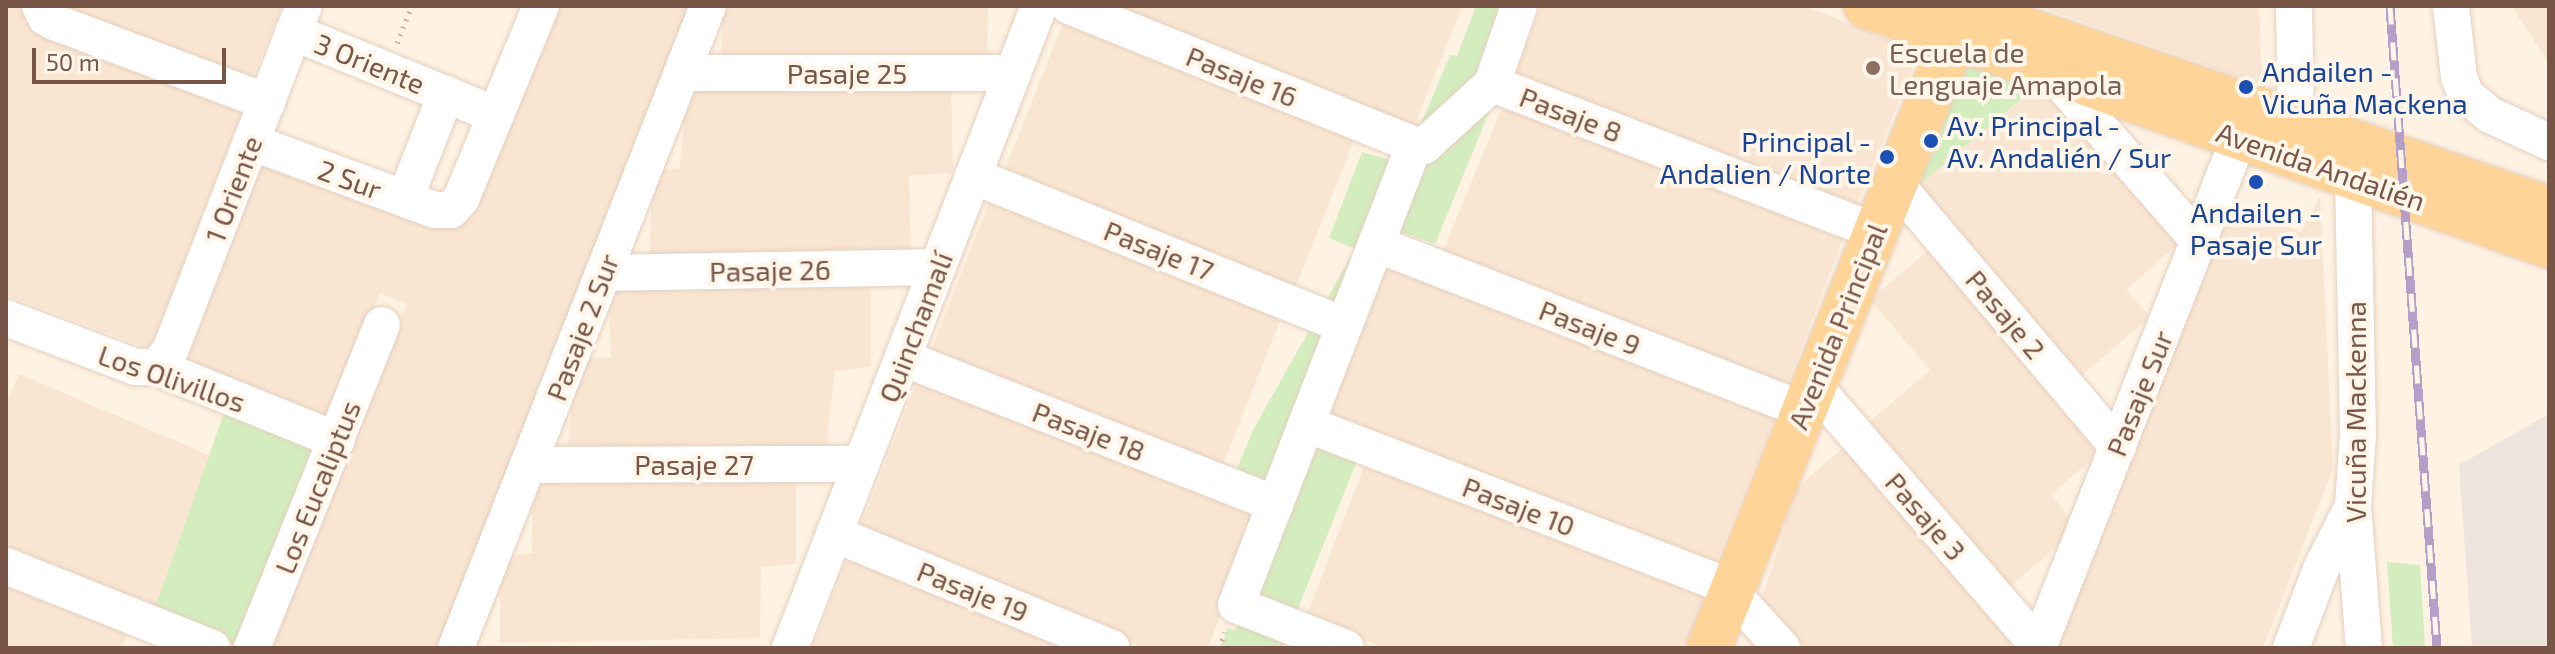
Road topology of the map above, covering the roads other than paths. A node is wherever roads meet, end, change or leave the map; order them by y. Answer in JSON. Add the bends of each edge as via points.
{"nodes":[{"id":1,"x":541,"y":6,"type":"edge"},
{"id":2,"x":708,"y":6,"type":"edge"},
{"id":3,"x":1039,"y":6,"type":"edge"},
{"id":4,"x":1069,"y":6,"type":"edge"},
{"id":5,"x":1519,"y":6,"type":"edge"},
{"id":6,"x":1866,"y":6,"type":"edge"},
{"id":7,"x":2294,"y":6,"type":"edge"},
{"id":8,"x":2451,"y":6,"type":"edge"},
{"id":9,"x":41,"y":9,"type":"edge"},
{"id":10,"x":1970,"y":17,"type":"edge"},
{"id":11,"x":298,"y":19,"type":"edge"},
{"id":12,"x":2051,"y":72,"type":"junction"},
{"id":13,"x":682,"y":73,"type":"junction"},
{"id":14,"x":1013,"y":73,"type":"junction"},
{"id":15,"x":1492,"y":84,"type":"junction"},
{"id":16,"x":446,"y":94,"type":"junction"},
{"id":17,"x":267,"y":102,"type":"junction"},
{"id":18,"x":496,"y":115,"type":"junction"},
{"id":19,"x":2296,"y":123,"type":"junction"},
{"id":20,"x":2239,"y":138,"type":"junction"},
{"id":21,"x":251,"y":142,"type":"junction"},
{"id":22,"x":2549,"y":142,"type":"edge"},
{"id":23,"x":1414,"y":145,"type":"junction"},
{"id":24,"x":2353,"y":175,"type":"junction"},
{"id":25,"x":973,"y":176,"type":"junction"},
{"id":26,"x":1894,"y":182,"type":"junction"},
{"id":27,"x":405,"y":199,"type":"junction"},
{"id":28,"x":2549,"y":209,"type":"edge"},
{"id":29,"x":1874,"y":231,"type":"junction"},
{"id":30,"x":2199,"y":241,"type":"junction"},
{"id":31,"x":1376,"y":244,"type":"junction"},
{"id":32,"x":2549,"y":246,"type":"edge"},
{"id":33,"x":938,"y":267,"type":"junction"},
{"id":34,"x":603,"y":273,"type":"junction"},
{"id":35,"x":382,"y":325,"type":"dead end"},
{"id":36,"x":1344,"y":325,"type":"junction"},
{"id":37,"x":8,"y":326,"type":"edge"},
{"id":38,"x":903,"y":358,"type":"junction"},
{"id":39,"x":156,"y":367,"type":"junction"},
{"id":40,"x":1808,"y":398,"type":"junction"},
{"id":41,"x":1306,"y":424,"type":"junction"},
{"id":42,"x":337,"y":440,"type":"junction"},
{"id":43,"x":2118,"y":447,"type":"junction"},
{"id":44,"x":861,"y":464,"type":"junction"},
{"id":45,"x":528,"y":465,"type":"junction"},
{"id":46,"x":1275,"y":504,"type":"junction"},
{"id":47,"x":2353,"y":506,"type":"junction"},
{"id":48,"x":834,"y":534,"type":"junction"},
{"id":49,"x":6,"y":566,"type":"edge"},
{"id":50,"x":1731,"y":592,"type":"junction"},
{"id":51,"x":144,"y":635,"type":"edge"},
{"id":52,"x":2039,"y":647,"type":"edge"},
{"id":53,"x":212,"y":648,"type":"edge"},
{"id":54,"x":252,"y":648,"type":"edge"},
{"id":55,"x":456,"y":648,"type":"edge"},
{"id":56,"x":790,"y":648,"type":"edge"},
{"id":57,"x":1112,"y":648,"type":"edge"},
{"id":58,"x":1346,"y":648,"type":"edge"},
{"id":59,"x":1709,"y":648,"type":"edge"},
{"id":60,"x":1782,"y":648,"type":"edge"},
{"id":61,"x":2291,"y":648,"type":"edge"},
{"id":62,"x":2364,"y":648,"type":"edge"}],
"edges":[{"from":1,"to":18,"type":"street"},
{"from":2,"to":13,"type":"street","name":"Pasaje 2 Sur"},
{"from":3,"to":14,"type":"street","name":"Quinchamalí"},
{"from":4,"to":23,"type":"street","name":"Pasaje 16"},
{"from":5,"to":15,"type":"street"},
{"from":6,"to":10,"type":"main road","name":"Avenida Andalién"},
{"from":7,"to":19,"type":"street"},
{"from":8,"to":22,"type":"street","via":[[2466,95],[2490,115]]},
{"from":9,"to":17,"type":"street","via":[[54,22]]},
{"from":10,"to":12,"type":"main road","name":"Avenida Andalién"},
{"from":10,"to":19,"type":"main road","name":"Avenida Andalién"},
{"from":10,"to":26,"type":"main road","name":"Avenida Principal"},
{"from":11,"to":16,"type":"street","name":"3 Oriente","via":[[386,70]]},
{"from":11,"to":17,"type":"street","name":"1 Oriente"},
{"from":12,"to":20,"type":"main road","name":"Avenida Andalién"},
{"from":12,"to":30,"type":"street"},
{"from":13,"to":14,"type":"street","name":"Pasaje 25"},
{"from":13,"to":34,"type":"street","name":"Pasaje 2 Sur"},
{"from":14,"to":25,"type":"street","name":"Quinchamalí"},
{"from":15,"to":23,"type":"street","via":[[1431,141]]},
{"from":15,"to":29,"type":"street","name":"Pasaje 8"},
{"from":16,"to":18,"type":"street","name":"3 Oriente"},
{"from":16,"to":27,"type":"street","name":"3 Oriente"},
{"from":17,"to":21,"type":"street","name":"1 Oriente"},
{"from":18,"to":27,"type":"street","name":"2 Sur","via":[[461,199],[451,210]]},
{"from":19,"to":28,"type":"main road","name":"Avenida Andalién"},
{"from":20,"to":24,"type":"main road","name":"Avenida Andalién"},
{"from":20,"to":30,"type":"street","name":"Pasaje Sur"},
{"from":21,"to":27,"type":"street","name":"2 Sur"},
{"from":21,"to":39,"type":"street","name":"1 Oriente","via":[[170,351]]},
{"from":23,"to":31,"type":"street"},
{"from":24,"to":32,"type":"main road","name":"Avenida Andalién"},
{"from":24,"to":47,"type":"street","name":"Vicuña Mackenna","via":[[2358,434]]},
{"from":25,"to":33,"type":"street","name":"Quinchamalí"},
{"from":25,"to":36,"type":"street","name":"Pasaje 17"},
{"from":26,"to":29,"type":"main road","name":"Avenida Principal"},
{"from":26,"to":43,"type":"street","name":"Pasaje 2"},
{"from":29,"to":40,"type":"main road","name":"Avenida Principal"},
{"from":30,"to":43,"type":"street","name":"Pasaje Sur"},
{"from":31,"to":36,"type":"street"},
{"from":31,"to":40,"type":"street","name":"Pasaje 9"},
{"from":33,"to":34,"type":"street","name":"Pasaje 26"},
{"from":33,"to":38,"type":"street","name":"Quinchamalí"},
{"from":34,"to":45,"type":"street","name":"Pasaje 2 Sur"},
{"from":35,"to":42,"type":"street","name":"Los Eucaliptus"},
{"from":36,"to":41,"type":"street"},
{"from":37,"to":39,"type":"street","name":"Los Olivillos","via":[[136,367]]},
{"from":38,"to":44,"type":"street","name":"Quinchamalí"},
{"from":38,"to":46,"type":"street","name":"Pasaje 18"},
{"from":39,"to":42,"type":"street","name":"Los Olivillos"},
{"from":40,"to":50,"type":"main road","name":"Avenida Principal"},
{"from":40,"to":52,"type":"street","name":"Pasaje 3"},
{"from":41,"to":46,"type":"street"},
{"from":41,"to":50,"type":"street","name":"Pasaje 10"},
{"from":42,"to":54,"type":"street","name":"Los Eucaliptus"},
{"from":43,"to":52,"type":"street","name":"Pasaje Sur"},
{"from":44,"to":45,"type":"street","name":"Pasaje 27"},
{"from":44,"to":48,"type":"street","name":"Quinchamalí"},
{"from":45,"to":55,"type":"street","name":"Pasaje 2 Sur"},
{"from":46,"to":58,"type":"street","via":[[1236,605]]},
{"from":47,"to":61,"type":"street","via":[[2335,536]]},
{"from":47,"to":62,"type":"street","name":"Vicuña Mackenna"},
{"from":48,"to":56,"type":"street","name":"Quinchamalí"},
{"from":48,"to":57,"type":"street","name":"Pasaje 19"},
{"from":49,"to":51,"type":"street"},
{"from":50,"to":59,"type":"main road","name":"Avenida Principal"},
{"from":50,"to":60,"type":"street"},
{"from":51,"to":53,"type":"street"}]}
